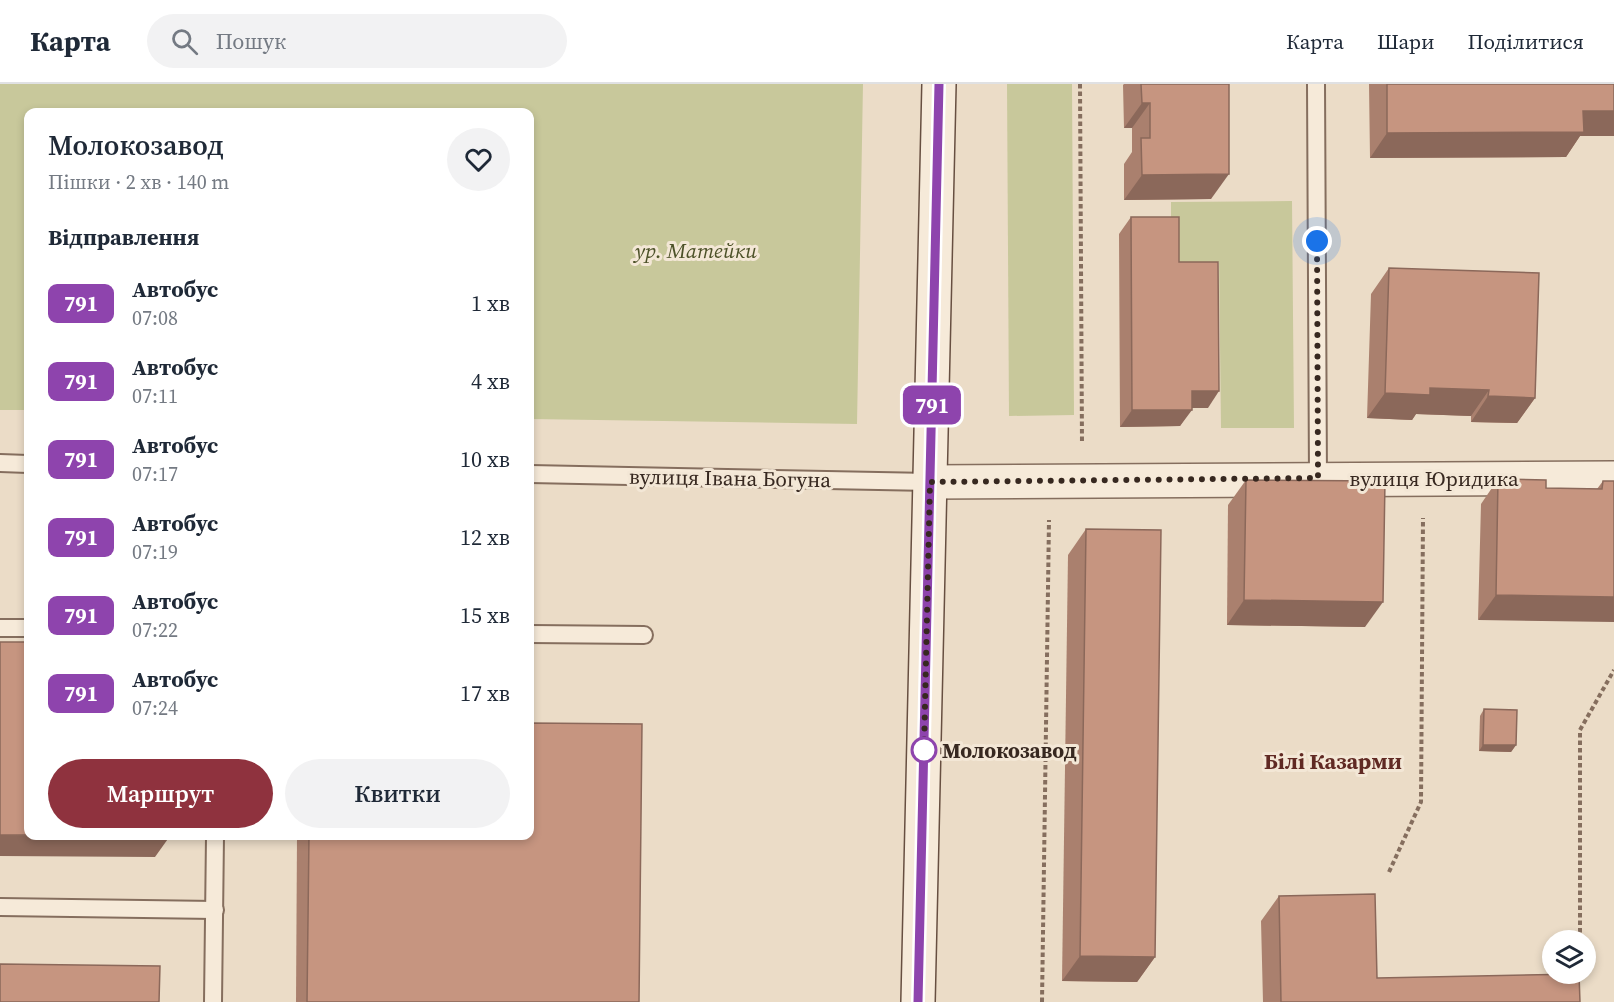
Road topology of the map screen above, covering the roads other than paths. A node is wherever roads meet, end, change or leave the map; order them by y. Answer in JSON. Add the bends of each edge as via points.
{"nodes":[{"id":1,"x":939,"y":84,"type":"edge"},
{"id":2,"x":1316,"y":84,"type":"edge"},
{"id":3,"x":0,"y":463,"type":"edge"},
{"id":4,"x":24,"y":464,"type":"edge"},
{"id":5,"x":534,"y":474,"type":"edge"},
{"id":6,"x":1318,"y":478,"type":"junction"},
{"id":7,"x":1614,"y":478,"type":"edge"},
{"id":8,"x":930,"y":482,"type":"junction"},
{"id":9,"x":0,"y":628,"type":"edge"},
{"id":10,"x":24,"y":628,"type":"edge"},
{"id":11,"x":534,"y":634,"type":"edge"},
{"id":12,"x":644,"y":635,"type":"dead end"},
{"id":13,"x":215,"y":840,"type":"edge"},
{"id":14,"x":0,"y":907,"type":"edge"},
{"id":15,"x":214,"y":910,"type":"junction"},
{"id":16,"x":213,"y":1002,"type":"edge"},
{"id":17,"x":918,"y":1002,"type":"edge"}],
"edges":[{"from":1,"to":8,"type":"main road"},
{"from":2,"to":6,"type":"lane"},
{"from":3,"to":4,"type":"lane"},
{"from":5,"to":8,"type":"lane","name":"вулиця Івана Богуна"},
{"from":6,"to":7,"type":"main road","name":"вулиця Юридика"},
{"from":6,"to":8,"type":"main road","name":"вулиця Юридика"},
{"from":8,"to":17,"type":"main road"},
{"from":9,"to":10,"type":"lane"},
{"from":11,"to":12,"type":"lane"},
{"from":13,"to":15,"type":"lane"},
{"from":14,"to":15,"type":"lane"},
{"from":15,"to":16,"type":"lane"}]}
